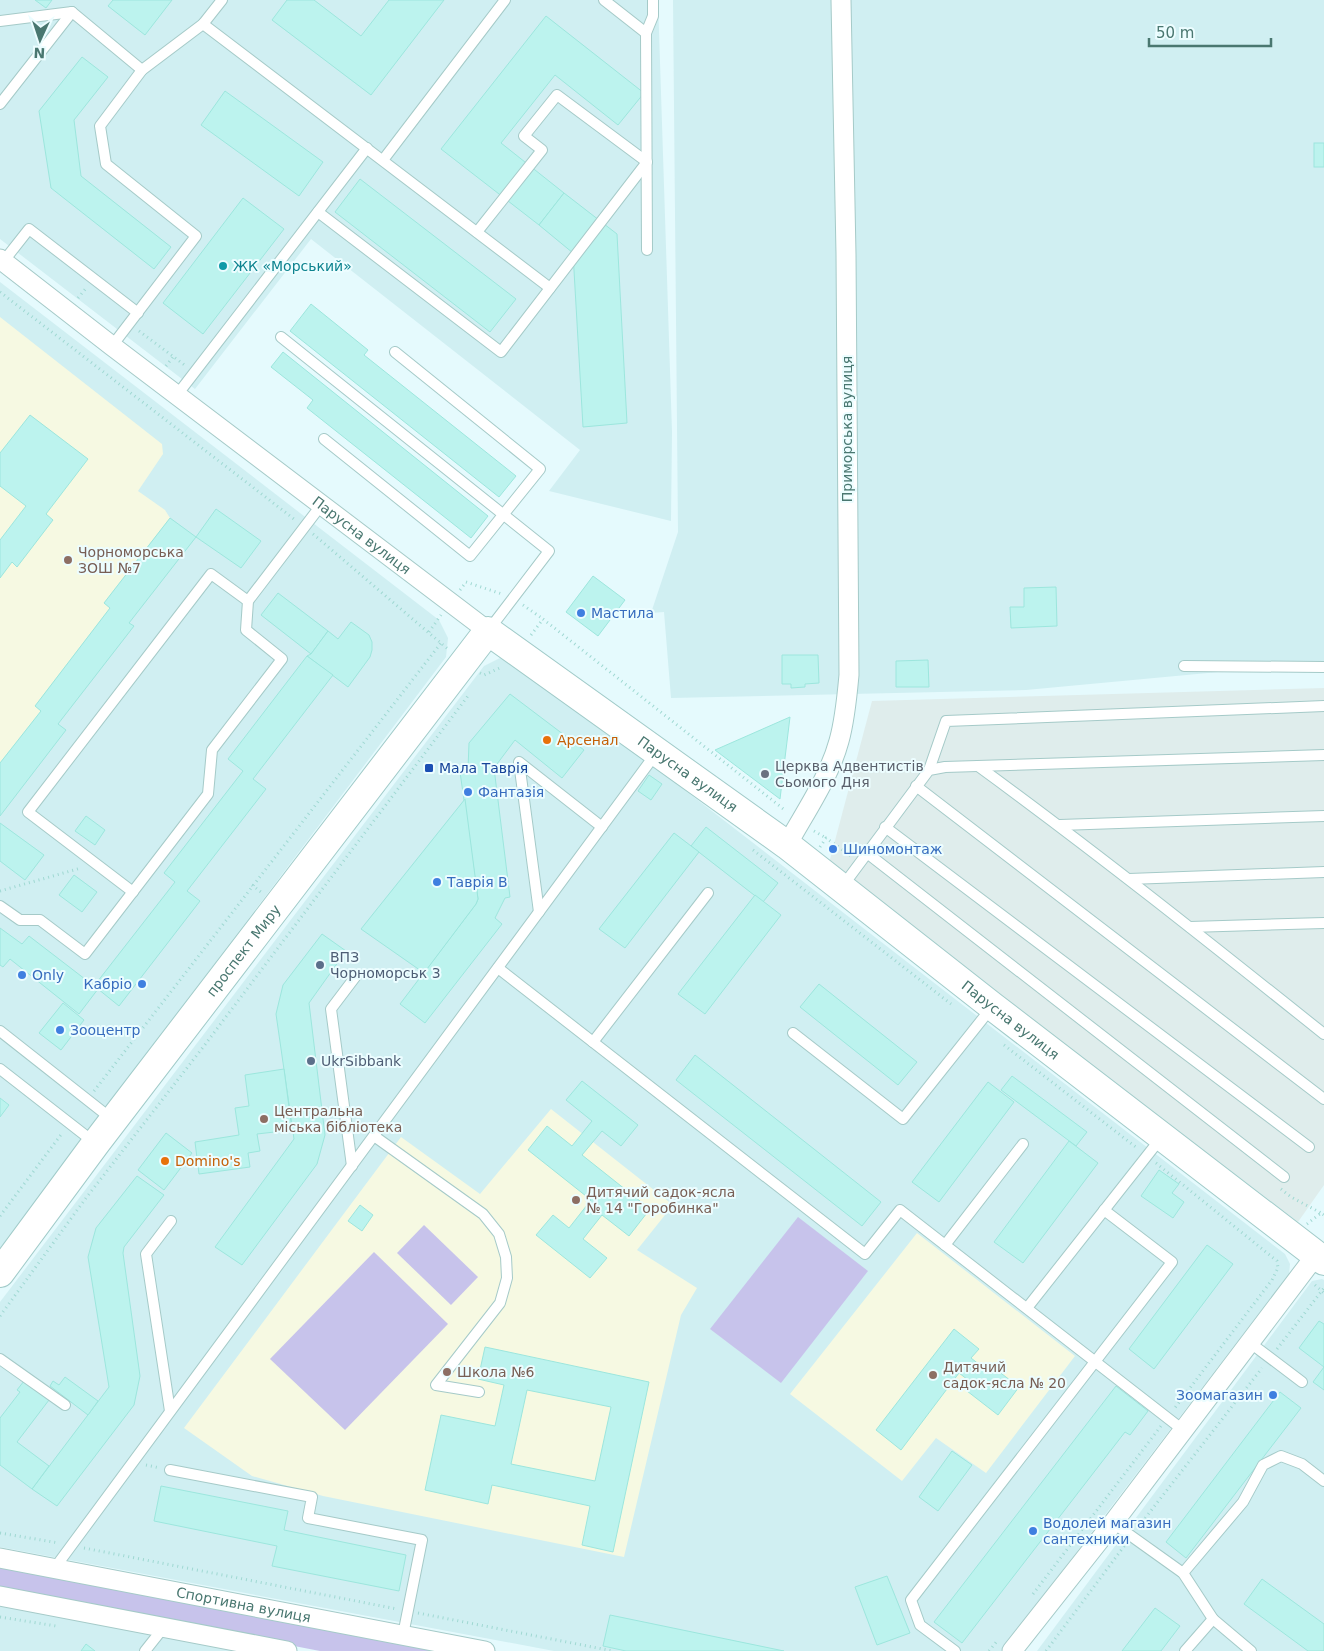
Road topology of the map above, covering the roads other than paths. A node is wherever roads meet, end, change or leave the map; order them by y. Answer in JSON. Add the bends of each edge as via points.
{"nodes":[{"id":1,"x":222,"y":0,"type":"edge"},
{"id":2,"x":506,"y":0,"type":"edge"},
{"id":3,"x":604,"y":0,"type":"edge"},
{"id":4,"x":653,"y":0,"type":"edge"},
{"id":5,"x":841,"y":0,"type":"edge"},
{"id":6,"x":72,"y":12,"type":"junction"},
{"id":7,"x":0,"y":21,"type":"edge"},
{"id":8,"x":203,"y":24,"type":"junction"},
{"id":9,"x":646,"y":33,"type":"junction"},
{"id":10,"x":142,"y":70,"type":"junction"},
{"id":11,"x":0,"y":104,"type":"edge"},
{"id":12,"x":367,"y":148,"type":"junction"},
{"id":13,"x":383,"y":160,"type":"junction"},
{"id":14,"x":647,"y":162,"type":"junction"},
{"id":15,"x":318,"y":212,"type":"junction"},
{"id":16,"x":477,"y":232,"type":"junction"},
{"id":17,"x":648,"y":250,"type":"dead end"},
{"id":18,"x":2,"y":260,"type":"edge"},
{"id":19,"x":550,"y":288,"type":"junction"},
{"id":20,"x":138,"y":312,"type":"junction"},
{"id":21,"x":281,"y":337,"type":"dead end"},
{"id":22,"x":112,"y":346,"type":"junction"},
{"id":23,"x":395,"y":352,"type":"dead end"},
{"id":24,"x":177,"y":395,"type":"junction"},
{"id":25,"x":324,"y":439,"type":"dead end"},
{"id":26,"x":322,"y":504,"type":"junction"},
{"id":27,"x":504,"y":514,"type":"junction"},
{"id":28,"x":248,"y":601,"type":"junction"},
{"id":29,"x":488,"y":631,"type":"junction"},
{"id":30,"x":1184,"y":666,"type":"dead end"},
{"id":31,"x":1324,"y":667,"type":"edge"},
{"id":32,"x":1324,"y":706,"type":"edge"},
{"id":33,"x":657,"y":752,"type":"junction"},
{"id":34,"x":1324,"y":754,"type":"edge"},
{"id":35,"x":978,"y":766,"type":"junction"},
{"id":36,"x":929,"y":770,"type":"junction"},
{"id":37,"x":916,"y":786,"type":"junction"},
{"id":38,"x":1324,"y":816,"type":"edge"},
{"id":39,"x":1060,"y":826,"type":"junction"},
{"id":40,"x":602,"y":827,"type":"junction"},
{"id":41,"x":885,"y":827,"type":"junction"},
{"id":42,"x":787,"y":846,"type":"junction"},
{"id":43,"x":867,"y":853,"type":"junction"},
{"id":44,"x":1324,"y":872,"type":"edge"},
{"id":45,"x":1129,"y":879,"type":"junction"},
{"id":46,"x":841,"y":887,"type":"junction"},
{"id":47,"x":133,"y":892,"type":"junction"},
{"id":48,"x":708,"y":893,"type":"dead end"},
{"id":49,"x":0,"y":906,"type":"edge"},
{"id":50,"x":538,"y":912,"type":"junction"},
{"id":51,"x":1324,"y":923,"type":"edge"},
{"id":52,"x":1190,"y":927,"type":"junction"},
{"id":53,"x":498,"y":968,"type":"junction"},
{"id":54,"x":356,"y":976,"type":"dead end"},
{"id":55,"x":985,"y":1015,"type":"junction"},
{"id":56,"x":0,"y":1031,"type":"edge"},
{"id":57,"x":794,"y":1033,"type":"dead end"},
{"id":58,"x":1324,"y":1034,"type":"edge"},
{"id":59,"x":593,"y":1042,"type":"junction"},
{"id":60,"x":0,"y":1069,"type":"edge"},
{"id":61,"x":1324,"y":1099,"type":"edge"},
{"id":62,"x":114,"y":1120,"type":"junction"},
{"id":63,"x":374,"y":1136,"type":"junction"},
{"id":64,"x":96,"y":1143,"type":"junction"},
{"id":65,"x":1023,"y":1144,"type":"dead end"},
{"id":66,"x":1154,"y":1146,"type":"junction"},
{"id":67,"x":1309,"y":1147,"type":"dead end"},
{"id":68,"x":352,"y":1166,"type":"junction"},
{"id":69,"x":1284,"y":1177,"type":"dead end"},
{"id":70,"x":1104,"y":1210,"type":"junction"},
{"id":71,"x":171,"y":1221,"type":"dead end"},
{"id":72,"x":945,"y":1245,"type":"junction"},
{"id":73,"x":1321,"y":1252,"type":"edge"},
{"id":74,"x":0,"y":1273,"type":"edge"},
{"id":75,"x":1026,"y":1308,"type":"junction"},
{"id":76,"x":1249,"y":1342,"type":"junction"},
{"id":77,"x":0,"y":1359,"type":"edge"},
{"id":78,"x":1095,"y":1361,"type":"junction"},
{"id":79,"x":1302,"y":1382,"type":"dead end"},
{"id":80,"x":479,"y":1392,"type":"dead end"},
{"id":81,"x":65,"y":1405,"type":"dead end"},
{"id":82,"x":170,"y":1411,"type":"junction"},
{"id":83,"x":1184,"y":1430,"type":"junction"},
{"id":84,"x":170,"y":1470,"type":"road end"},
{"id":85,"x":1324,"y":1482,"type":"edge"},
{"id":86,"x":1113,"y":1523,"type":"junction"},
{"id":87,"x":0,"y":1558,"type":"edge"},
{"id":88,"x":54,"y":1569,"type":"junction"},
{"id":89,"x":1183,"y":1574,"type":"junction"},
{"id":90,"x":2,"y":1599,"type":"edge"},
{"id":91,"x":1212,"y":1619,"type":"junction"},
{"id":92,"x":164,"y":1627,"type":"junction"},
{"id":93,"x":403,"y":1635,"type":"junction"},
{"id":94,"x":145,"y":1651,"type":"edge"},
{"id":95,"x":287,"y":1651,"type":"edge"},
{"id":96,"x":485,"y":1651,"type":"edge"},
{"id":97,"x":955,"y":1651,"type":"edge"},
{"id":98,"x":1012,"y":1651,"type":"edge"},
{"id":99,"x":1185,"y":1651,"type":"edge"},
{"id":100,"x":1251,"y":1651,"type":"edge"}],
"edges":[{"from":1,"to":8,"type":"lane"},
{"from":2,"to":13,"type":"lane"},
{"from":3,"to":9,"type":"lane"},
{"from":4,"to":9,"type":"lane","via":[[653,16]]},
{"from":5,"to":42,"type":"street","name":"Приморська вулиця","via":[[849,675],[847,705],[839,741],[828,770]]},
{"from":6,"to":7,"type":"lane"},
{"from":6,"to":10,"type":"lane"},
{"from":6,"to":11,"type":"lane"},
{"from":8,"to":10,"type":"lane"},
{"from":8,"to":12,"type":"lane"},
{"from":9,"to":14,"type":"lane"},
{"from":10,"to":20,"type":"lane","via":[[100,126],[106,164],[196,236]]},
{"from":12,"to":13,"type":"lane"},
{"from":12,"to":15,"type":"lane"},
{"from":13,"to":16,"type":"lane"},
{"from":14,"to":16,"type":"lane","via":[[557,95],[524,136],[542,150]]},
{"from":14,"to":17,"type":"lane"},
{"from":14,"to":19,"type":"lane"},
{"from":15,"to":19,"type":"lane","via":[[501,352]]},
{"from":15,"to":24,"type":"lane"},
{"from":16,"to":19,"type":"lane"},
{"from":18,"to":20,"type":"lane","via":[[28,229]]},
{"from":18,"to":22,"type":"street","name":"Парусна вулиця"},
{"from":20,"to":22,"type":"lane"},
{"from":21,"to":27,"type":"lane"},
{"from":22,"to":24,"type":"street","name":"Парусна вулиця"},
{"from":23,"to":27,"type":"lane","via":[[540,469]]},
{"from":24,"to":26,"type":"street","name":"Парусна вулиця"},
{"from":25,"to":27,"type":"lane","via":[[470,556]]},
{"from":26,"to":28,"type":"lane"},
{"from":26,"to":29,"type":"street","name":"Парусна вулиця"},
{"from":27,"to":29,"type":"lane","via":[[549,551]]},
{"from":28,"to":47,"type":"lane","via":[[246,630],[282,659],[212,750],[208,794]]},
{"from":28,"to":47,"type":"lane","via":[[211,574],[28,812]]},
{"from":29,"to":33,"type":"street","name":"Парусна вулиця"},
{"from":29,"to":62,"type":"street","name":"проспект Миру","via":[[475,673]]},
{"from":30,"to":31,"type":"lane"},
{"from":32,"to":36,"type":"lane","via":[[946,721]]},
{"from":33,"to":40,"type":"lane"},
{"from":33,"to":42,"type":"street","name":"Парусна вулиця"},
{"from":34,"to":35,"type":"lane"},
{"from":35,"to":36,"type":"lane"},
{"from":35,"to":39,"type":"lane"},
{"from":36,"to":37,"type":"lane"},
{"from":37,"to":41,"type":"lane"},
{"from":37,"to":61,"type":"lane"},
{"from":38,"to":39,"type":"lane"},
{"from":39,"to":45,"type":"lane"},
{"from":40,"to":50,"type":"lane"},
{"from":40,"to":50,"type":"lane","via":[[519,762]]},
{"from":41,"to":43,"type":"lane"},
{"from":41,"to":67,"type":"lane"},
{"from":42,"to":46,"type":"street","name":"Парусна вулиця"},
{"from":43,"to":46,"type":"lane"},
{"from":43,"to":69,"type":"lane"},
{"from":44,"to":45,"type":"lane"},
{"from":45,"to":52,"type":"lane"},
{"from":46,"to":55,"type":"street","name":"Парусна вулиця"},
{"from":47,"to":49,"type":"lane","via":[[85,954],[40,920],[20,920]]},
{"from":48,"to":59,"type":"lane"},
{"from":50,"to":53,"type":"lane"},
{"from":51,"to":52,"type":"lane"},
{"from":52,"to":58,"type":"lane"},
{"from":53,"to":59,"type":"lane"},
{"from":53,"to":63,"type":"lane"},
{"from":54,"to":68,"type":"lane","via":[[331,1009]]},
{"from":55,"to":57,"type":"lane","via":[[903,1119]]},
{"from":55,"to":66,"type":"street","name":"Парусна вулиця"},
{"from":56,"to":62,"type":"lane"},
{"from":59,"to":72,"type":"lane","via":[[866,1254],[900,1210]]},
{"from":60,"to":64,"type":"lane"},
{"from":62,"to":64,"type":"street","name":"проспект Миру"},
{"from":63,"to":68,"type":"lane"},
{"from":63,"to":80,"type":"lane","via":[[483,1214],[498,1234],[506,1256],[506,1278],[500,1303],[436,1385]]},
{"from":64,"to":74,"type":"street","name":"проспект Миру"},
{"from":65,"to":72,"type":"lane"},
{"from":66,"to":70,"type":"lane"},
{"from":66,"to":73,"type":"street","name":"Парусна вулиця"},
{"from":68,"to":82,"type":"lane"},
{"from":70,"to":75,"type":"lane"},
{"from":70,"to":78,"type":"lane","via":[[1172,1262]]},
{"from":71,"to":82,"type":"lane","via":[[146,1254]]},
{"from":72,"to":75,"type":"lane"},
{"from":73,"to":76,"type":"street"},
{"from":75,"to":78,"type":"lane"},
{"from":76,"to":79,"type":"lane"},
{"from":76,"to":83,"type":"street"},
{"from":77,"to":81,"type":"lane"},
{"from":78,"to":83,"type":"lane"},
{"from":78,"to":97,"type":"lane","via":[[911,1600],[920,1625]]},
{"from":82,"to":88,"type":"lane"},
{"from":83,"to":86,"type":"street"},
{"from":84,"to":93,"type":"lane","via":[[312,1497],[308,1518],[422,1540]]},
{"from":85,"to":89,"type":"lane","via":[[1302,1464],[1281,1456],[1263,1465],[1243,1502]]},
{"from":86,"to":89,"type":"lane"},
{"from":86,"to":98,"type":"street"},
{"from":87,"to":88,"type":"street","name":"Спортивна вулиця"},
{"from":88,"to":93,"type":"street","name":"Спортивна вулиця"},
{"from":89,"to":91,"type":"lane"},
{"from":90,"to":92,"type":"street"},
{"from":91,"to":99,"type":"lane"},
{"from":91,"to":100,"type":"lane"},
{"from":92,"to":94,"type":"lane"},
{"from":92,"to":95,"type":"street"},
{"from":93,"to":96,"type":"street","name":"Спортивна вулиця"}]}
